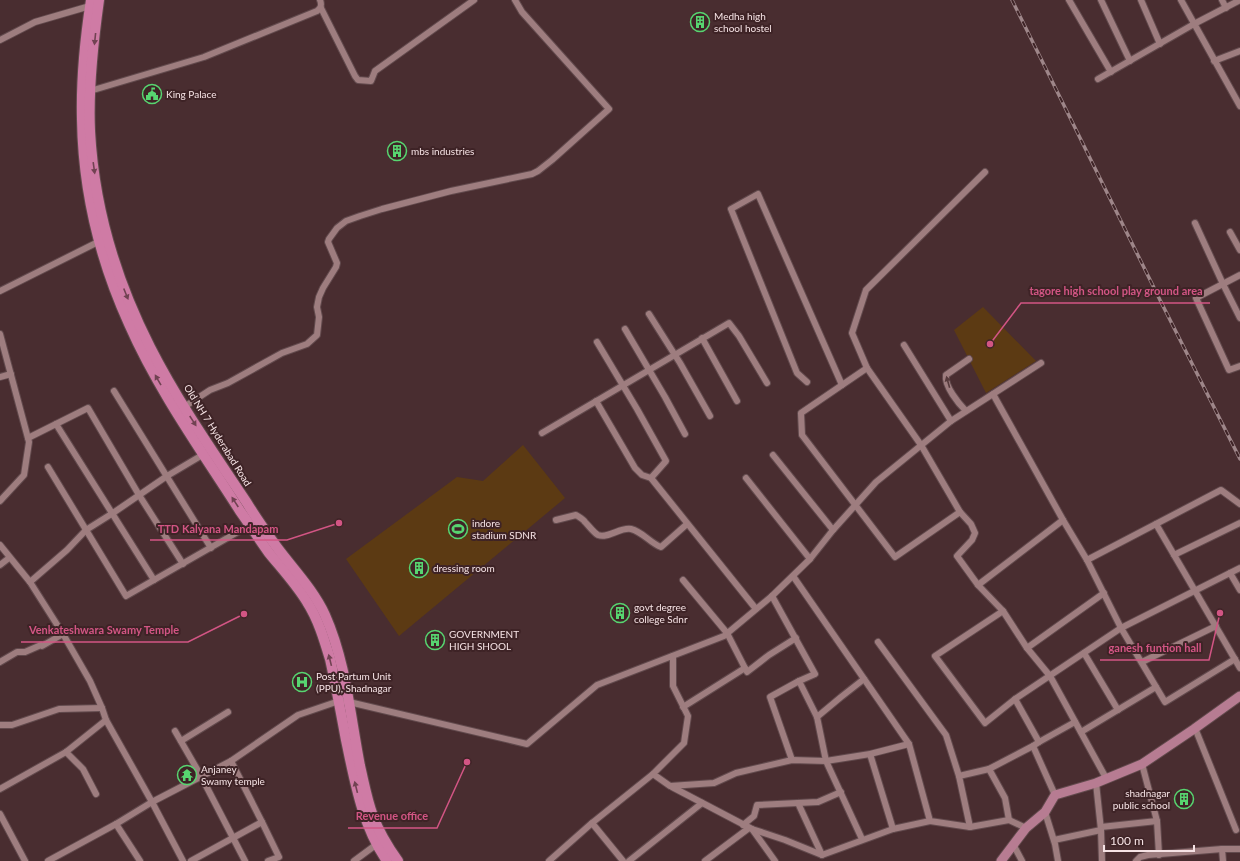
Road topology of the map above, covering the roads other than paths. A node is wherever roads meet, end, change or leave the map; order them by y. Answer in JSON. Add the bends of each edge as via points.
{"nodes":[{"id":1,"x":99,"y":0,"type":"edge"},
{"id":2,"x":320,"y":0,"type":"edge"},
{"id":3,"x":474,"y":0,"type":"edge"},
{"id":4,"x":515,"y":0,"type":"edge"},
{"id":5,"x":1069,"y":0,"type":"edge"},
{"id":6,"x":1101,"y":0,"type":"edge"},
{"id":7,"x":1141,"y":0,"type":"edge"},
{"id":8,"x":1181,"y":0,"type":"edge"},
{"id":9,"x":1222,"y":0,"type":"edge"},
{"id":10,"x":1240,"y":0,"type":"edge"},
{"id":11,"x":90,"y":3,"type":"edge"},
{"id":12,"x":321,"y":8,"type":"junction"},
{"id":13,"x":1226,"y":8,"type":"junction"},
{"id":14,"x":1194,"y":24,"type":"junction"},
{"id":15,"x":0,"y":40,"type":"edge"},
{"id":16,"x":1160,"y":44,"type":"junction"},
{"id":17,"x":1240,"y":51,"type":"edge"},
{"id":18,"x":1130,"y":61,"type":"junction"},
{"id":19,"x":1214,"y":61,"type":"junction"},
{"id":20,"x":1110,"y":72,"type":"junction"},
{"id":21,"x":1098,"y":79,"type":"dead end"},
{"id":22,"x":90,"y":91,"type":"junction"},
{"id":23,"x":1240,"y":106,"type":"edge"},
{"id":24,"x":985,"y":172,"type":"dead end"},
{"id":25,"x":1195,"y":222,"type":"dead end"},
{"id":26,"x":1230,"y":232,"type":"dead end"},
{"id":27,"x":103,"y":240,"type":"junction"},
{"id":28,"x":1240,"y":250,"type":"edge"},
{"id":29,"x":1240,"y":275,"type":"edge"},
{"id":30,"x":1223,"y":284,"type":"junction"},
{"id":31,"x":0,"y":291,"type":"edge"},
{"id":32,"x":649,"y":314,"type":"dead end"},
{"id":33,"x":1240,"y":318,"type":"edge"},
{"id":34,"x":625,"y":329,"type":"dead end"},
{"id":35,"x":0,"y":334,"type":"edge"},
{"id":36,"x":702,"y":338,"type":"junction"},
{"id":37,"x":597,"y":342,"type":"dead end"},
{"id":38,"x":904,"y":345,"type":"dead end"},
{"id":39,"x":674,"y":354,"type":"junction"},
{"id":40,"x":969,"y":359,"type":"dead end"},
{"id":41,"x":1041,"y":363,"type":"dead end"},
{"id":42,"x":1240,"y":366,"type":"edge"},
{"id":43,"x":867,"y":368,"type":"junction"},
{"id":44,"x":648,"y":370,"type":"junction"},
{"id":45,"x":11,"y":374,"type":"junction"},
{"id":46,"x":0,"y":377,"type":"edge"},
{"id":47,"x":807,"y":382,"type":"dead end"},
{"id":48,"x":767,"y":383,"type":"dead end"},
{"id":49,"x":622,"y":385,"type":"junction"},
{"id":50,"x":842,"y":385,"type":"junction"},
{"id":51,"x":114,"y":391,"type":"dead end"},
{"id":52,"x":993,"y":394,"type":"junction"},
{"id":53,"x":596,"y":401,"type":"junction"},
{"id":54,"x":737,"y":401,"type":"dead end"},
{"id":55,"x":184,"y":407,"type":"junction"},
{"id":56,"x":966,"y":411,"type":"junction"},
{"id":57,"x":710,"y":416,"type":"dead end"},
{"id":58,"x":951,"y":420,"type":"junction"},
{"id":59,"x":56,"y":424,"type":"junction"},
{"id":60,"x":542,"y":433,"type":"dead end"},
{"id":61,"x":685,"y":434,"type":"dead end"},
{"id":62,"x":28,"y":438,"type":"junction"},
{"id":63,"x":921,"y":445,"type":"junction"},
{"id":64,"x":204,"y":454,"type":"junction"},
{"id":65,"x":773,"y":455,"type":"dead end"},
{"id":66,"x":48,"y":467,"type":"dead end"},
{"id":67,"x":167,"y":476,"type":"junction"},
{"id":68,"x":651,"y":478,"type":"junction"},
{"id":69,"x":746,"y":478,"type":"dead end"},
{"id":70,"x":139,"y":495,"type":"junction"},
{"id":71,"x":0,"y":502,"type":"edge"},
{"id":72,"x":1240,"y":504,"type":"edge"},
{"id":73,"x":854,"y":505,"type":"junction"},
{"id":74,"x":960,"y":512,"type":"junction"},
{"id":75,"x":113,"y":514,"type":"junction"},
{"id":76,"x":556,"y":520,"type":"dead end"},
{"id":77,"x":1062,"y":520,"type":"junction"},
{"id":78,"x":1240,"y":522,"type":"edge"},
{"id":79,"x":687,"y":524,"type":"junction"},
{"id":80,"x":1156,"y":524,"type":"junction"},
{"id":81,"x":250,"y":525,"type":"junction"},
{"id":82,"x":86,"y":530,"type":"junction"},
{"id":83,"x":833,"y":530,"type":"junction"},
{"id":84,"x":0,"y":545,"type":"edge"},
{"id":85,"x":211,"y":548,"type":"junction"},
{"id":86,"x":1174,"y":555,"type":"junction"},
{"id":87,"x":10,"y":558,"type":"junction"},
{"id":88,"x":810,"y":559,"type":"junction"},
{"id":89,"x":1087,"y":560,"type":"junction"},
{"id":90,"x":183,"y":564,"type":"junction"},
{"id":91,"x":0,"y":565,"type":"edge"},
{"id":92,"x":1240,"y":568,"type":"edge"},
{"id":93,"x":1230,"y":573,"type":"junction"},
{"id":94,"x":793,"y":576,"type":"junction"},
{"id":95,"x":154,"y":580,"type":"junction"},
{"id":96,"x":683,"y":580,"type":"dead end"},
{"id":97,"x":30,"y":582,"type":"junction"},
{"id":98,"x":978,"y":585,"type":"junction"},
{"id":99,"x":1195,"y":590,"type":"junction"},
{"id":100,"x":1240,"y":590,"type":"edge"},
{"id":101,"x":1104,"y":593,"type":"junction"},
{"id":102,"x":772,"y":596,"type":"junction"},
{"id":103,"x":756,"y":609,"type":"junction"},
{"id":104,"x":1003,"y":611,"type":"junction"},
{"id":105,"x":1216,"y":626,"type":"junction"},
{"id":106,"x":1121,"y":628,"type":"junction"},
{"id":107,"x":727,"y":633,"type":"junction"},
{"id":108,"x":63,"y":634,"type":"junction"},
{"id":109,"x":796,"y":638,"type":"junction"},
{"id":110,"x":878,"y":642,"type":"dead end"},
{"id":111,"x":1027,"y":648,"type":"junction"},
{"id":112,"x":1084,"y":653,"type":"junction"},
{"id":113,"x":1240,"y":653,"type":"edge"},
{"id":114,"x":673,"y":656,"type":"junction"},
{"id":115,"x":1234,"y":658,"type":"junction"},
{"id":116,"x":0,"y":662,"type":"edge"},
{"id":117,"x":1142,"y":662,"type":"junction"},
{"id":118,"x":745,"y":668,"type":"junction"},
{"id":119,"x":1240,"y":668,"type":"edge"},
{"id":120,"x":1050,"y":676,"type":"junction"},
{"id":121,"x":864,"y":679,"type":"junction"},
{"id":122,"x":799,"y":681,"type":"junction"},
{"id":123,"x":1156,"y":687,"type":"junction"},
{"id":124,"x":1240,"y":696,"type":"edge"},
{"id":125,"x":1015,"y":699,"type":"junction"},
{"id":126,"x":344,"y":701,"type":"junction"},
{"id":127,"x":683,"y":707,"type":"junction"},
{"id":128,"x":102,"y":708,"type":"junction"},
{"id":129,"x":1118,"y":710,"type":"junction"},
{"id":130,"x":228,"y":712,"type":"dead end"},
{"id":131,"x":817,"y":717,"type":"junction"},
{"id":132,"x":106,"y":720,"type":"junction"},
{"id":133,"x":1075,"y":722,"type":"junction"},
{"id":134,"x":0,"y":725,"type":"edge"},
{"id":135,"x":1195,"y":728,"type":"junction"},
{"id":136,"x":175,"y":731,"type":"dead end"},
{"id":137,"x":1081,"y":732,"type":"junction"},
{"id":138,"x":181,"y":741,"type":"junction"},
{"id":139,"x":1039,"y":742,"type":"junction"},
{"id":140,"x":909,"y":744,"type":"junction"},
{"id":141,"x":1033,"y":746,"type":"junction"},
{"id":142,"x":66,"y":752,"type":"junction"},
{"id":143,"x":870,"y":754,"type":"junction"},
{"id":144,"x":231,"y":760,"type":"junction"},
{"id":145,"x":792,"y":760,"type":"junction"},
{"id":146,"x":826,"y":761,"type":"junction"},
{"id":147,"x":1142,"y":764,"type":"junction"},
{"id":148,"x":990,"y":769,"type":"junction"},
{"id":149,"x":654,"y":774,"type":"junction"},
{"id":150,"x":201,"y":776,"type":"junction"},
{"id":151,"x":959,"y":776,"type":"junction"},
{"id":152,"x":1106,"y":778,"type":"junction"},
{"id":153,"x":1096,"y":783,"type":"junction"},
{"id":154,"x":670,"y":786,"type":"junction"},
{"id":155,"x":0,"y":789,"type":"edge"},
{"id":156,"x":841,"y":792,"type":"junction"},
{"id":157,"x":96,"y":794,"type":"dead end"},
{"id":158,"x":1055,"y":795,"type":"junction"},
{"id":159,"x":152,"y":802,"type":"junction"},
{"id":160,"x":702,"y":803,"type":"junction"},
{"id":161,"x":798,"y":803,"type":"junction"},
{"id":162,"x":1045,"y":812,"type":"junction"},
{"id":163,"x":0,"y":814,"type":"edge"},
{"id":164,"x":1009,"y":820,"type":"junction"},
{"id":165,"x":930,"y":821,"type":"junction"},
{"id":166,"x":1157,"y":821,"type":"junction"},
{"id":167,"x":262,"y":822,"type":"junction"},
{"id":168,"x":592,"y":823,"type":"junction"},
{"id":169,"x":116,"y":824,"type":"junction"},
{"id":170,"x":748,"y":827,"type":"junction"},
{"id":171,"x":970,"y":827,"type":"junction"},
{"id":172,"x":1026,"y":828,"type":"junction"},
{"id":173,"x":1101,"y":828,"type":"junction"},
{"id":174,"x":893,"y":829,"type":"junction"},
{"id":175,"x":1236,"y":830,"type":"dead end"},
{"id":176,"x":233,"y":838,"type":"junction"},
{"id":177,"x":862,"y":839,"type":"junction"},
{"id":178,"x":1054,"y":840,"type":"junction"},
{"id":179,"x":377,"y":844,"type":"junction"},
{"id":180,"x":1014,"y":846,"type":"junction"},
{"id":181,"x":1222,"y":849,"type":"junction"},
{"id":182,"x":1240,"y":849,"type":"edge"},
{"id":183,"x":1159,"y":854,"type":"junction"},
{"id":184,"x":822,"y":855,"type":"junction"},
{"id":185,"x":280,"y":859,"type":"edge"},
{"id":186,"x":773,"y":860,"type":"edge"},
{"id":187,"x":25,"y":861,"type":"edge"},
{"id":188,"x":48,"y":861,"type":"edge"},
{"id":189,"x":140,"y":861,"type":"edge"},
{"id":190,"x":183,"y":861,"type":"edge"},
{"id":191,"x":191,"y":861,"type":"edge"},
{"id":192,"x":245,"y":861,"type":"edge"},
{"id":193,"x":268,"y":861,"type":"edge"},
{"id":194,"x":354,"y":861,"type":"edge"},
{"id":195,"x":387,"y":861,"type":"edge"},
{"id":196,"x":398,"y":861,"type":"edge"},
{"id":197,"x":549,"y":861,"type":"edge"},
{"id":198,"x":624,"y":861,"type":"edge"},
{"id":199,"x":629,"y":861,"type":"edge"},
{"id":200,"x":705,"y":861,"type":"edge"},
{"id":201,"x":1002,"y":861,"type":"edge"},
{"id":202,"x":1022,"y":861,"type":"edge"},
{"id":203,"x":1058,"y":861,"type":"edge"},
{"id":204,"x":1102,"y":861,"type":"edge"},
{"id":205,"x":1136,"y":861,"type":"edge"},
{"id":206,"x":1223,"y":861,"type":"edge"}],
"edges":[{"from":1,"to":22,"type":"main road","name":"Old NH 7 Hyderabad Road","one_way":true},
{"from":2,"to":12,"type":"street"},
{"from":3,"to":12,"type":"street","via":[[375,71],[371,81],[358,80],[355,76]]},
{"from":4,"to":55,"type":"street","via":[[522,12],[609,109],[552,160],[532,174],[438,194],[346,221],[337,228],[328,242],[337,263],[319,297],[317,335],[307,344],[282,353],[228,383],[210,390]]},
{"from":5,"to":20,"type":"street"},
{"from":6,"to":18,"type":"street"},
{"from":7,"to":16,"type":"street"},
{"from":8,"to":14,"type":"street"},
{"from":9,"to":13,"type":"street"},
{"from":10,"to":13,"type":"street"},
{"from":11,"to":15,"type":"street","via":[[35,22]]},
{"from":11,"to":27,"type":"main road","name":"Old NH 7 Hyderabad Road","via":[[82,76],[84,160],[90,202]]},
{"from":12,"to":22,"type":"street","via":[[204,57]]},
{"from":13,"to":14,"type":"street"},
{"from":14,"to":16,"type":"street"},
{"from":14,"to":19,"type":"street"},
{"from":16,"to":18,"type":"street"},
{"from":17,"to":19,"type":"street"},
{"from":18,"to":20,"type":"street"},
{"from":19,"to":23,"type":"street"},
{"from":20,"to":21,"type":"street"},
{"from":22,"to":27,"type":"main road","name":"Old NH 7 Hyderabad Road","one_way":true,"via":[[90,132]]},
{"from":24,"to":43,"type":"street","via":[[866,290],[852,333]]},
{"from":25,"to":30,"type":"street"},
{"from":26,"to":28,"type":"street"},
{"from":27,"to":31,"type":"street"},
{"from":27,"to":55,"type":"main road","name":"Old NH 7 Hyderabad Road","one_way":true,"via":[[151,349]]},
{"from":64,"to":27,"type":"main road","name":"Old NH 7 Hyderabad Road","one_way":true,"via":[[157,379],[128,324],[114,286]]},
{"from":29,"to":30,"type":"street"},
{"from":30,"to":33,"type":"street"},
{"from":30,"to":42,"type":"street","via":[[1196,298],[1229,370]]},
{"from":32,"to":39,"type":"street"},
{"from":34,"to":44,"type":"street"},
{"from":35,"to":45,"type":"street"},
{"from":36,"to":39,"type":"street"},
{"from":36,"to":48,"type":"street","via":[[729,322]]},
{"from":36,"to":54,"type":"street"},
{"from":37,"to":49,"type":"street"},
{"from":38,"to":58,"type":"street"},
{"from":39,"to":44,"type":"street"},
{"from":39,"to":57,"type":"street"},
{"from":56,"to":40,"type":"street","one_way":true,"via":[[945,379],[946,375]]},
{"from":41,"to":52,"type":"street"},
{"from":43,"to":50,"type":"street"},
{"from":43,"to":63,"type":"street"},
{"from":44,"to":49,"type":"street"},
{"from":44,"to":61,"type":"street"},
{"from":45,"to":46,"type":"street"},
{"from":45,"to":62,"type":"street"},
{"from":47,"to":50,"type":"street","via":[[797,373],[731,208],[758,194]]},
{"from":49,"to":53,"type":"street"},
{"from":49,"to":68,"type":"street","via":[[666,461]]},
{"from":50,"to":73,"type":"street","via":[[801,413],[802,435]]},
{"from":51,"to":67,"type":"street"},
{"from":52,"to":56,"type":"street"},
{"from":52,"to":77,"type":"street"},
{"from":53,"to":60,"type":"street"},
{"from":53,"to":68,"type":"street","via":[[635,468],[642,475]]},
{"from":55,"to":126,"type":"main road","name":"Old NH 7 Hyderabad Road","one_way":true,"via":[[266,532],[318,601],[339,655]]},
{"from":56,"to":58,"type":"street"},
{"from":58,"to":63,"type":"street"},
{"from":59,"to":62,"type":"street"},
{"from":59,"to":70,"type":"street","via":[[88,408]]},
{"from":59,"to":75,"type":"street"},
{"from":62,"to":71,"type":"street","via":[[24,475]]},
{"from":63,"to":73,"type":"street","via":[[876,482]]},
{"from":63,"to":74,"type":"street"},
{"from":64,"to":67,"type":"street"},
{"from":81,"to":64,"type":"main road","name":"Old NH 7 Hyderabad Road","one_way":true},
{"from":65,"to":83,"type":"street"},
{"from":66,"to":82,"type":"street"},
{"from":67,"to":70,"type":"street"},
{"from":67,"to":85,"type":"street"},
{"from":68,"to":79,"type":"street"},
{"from":69,"to":88,"type":"street"},
{"from":70,"to":75,"type":"street"},
{"from":70,"to":90,"type":"street"},
{"from":72,"to":80,"type":"street","via":[[1221,490]]},
{"from":73,"to":74,"type":"street","via":[[894,557]]},
{"from":73,"to":83,"type":"street"},
{"from":74,"to":98,"type":"street","via":[[975,533],[958,556]]},
{"from":75,"to":82,"type":"street"},
{"from":75,"to":95,"type":"street"},
{"from":76,"to":79,"type":"street","via":[[576,514],[598,535],[605,536],[621,530],[632,530],[660,547]]},
{"from":77,"to":89,"type":"street"},
{"from":77,"to":98,"type":"street"},
{"from":78,"to":86,"type":"street"},
{"from":79,"to":103,"type":"street"},
{"from":80,"to":86,"type":"street"},
{"from":80,"to":89,"type":"street"},
{"from":81,"to":85,"type":"street"},
{"from":126,"to":81,"type":"main road","name":"Old NH 7 Hyderabad Road","one_way":true,"via":[[317,620]]},
{"from":82,"to":95,"type":"street","via":[[126,596]]},
{"from":82,"to":97,"type":"street"},
{"from":83,"to":88,"type":"street"},
{"from":84,"to":87,"type":"street"},
{"from":85,"to":90,"type":"street"},
{"from":86,"to":99,"type":"street"},
{"from":87,"to":91,"type":"street"},
{"from":87,"to":97,"type":"street"},
{"from":88,"to":94,"type":"street"},
{"from":89,"to":101,"type":"street"},
{"from":90,"to":95,"type":"street"},
{"from":92,"to":93,"type":"street"},
{"from":93,"to":99,"type":"street"},
{"from":93,"to":100,"type":"street"},
{"from":94,"to":102,"type":"street"},
{"from":94,"to":121,"type":"street"},
{"from":96,"to":107,"type":"street"},
{"from":97,"to":108,"type":"street"},
{"from":98,"to":104,"type":"street"},
{"from":99,"to":105,"type":"street"},
{"from":99,"to":106,"type":"street"},
{"from":101,"to":106,"type":"street"},
{"from":101,"to":111,"type":"street"},
{"from":102,"to":103,"type":"street"},
{"from":102,"to":109,"type":"street"},
{"from":103,"to":107,"type":"street"},
{"from":104,"to":111,"type":"street"},
{"from":104,"to":125,"type":"street","via":[[935,656],[985,723]]},
{"from":105,"to":115,"type":"street"},
{"from":105,"to":117,"type":"street"},
{"from":106,"to":112,"type":"street"},
{"from":106,"to":117,"type":"street"},
{"from":107,"to":114,"type":"street"},
{"from":107,"to":118,"type":"street"},
{"from":108,"to":116,"type":"street","via":[[42,646],[17,652]]},
{"from":108,"to":128,"type":"street"},
{"from":109,"to":118,"type":"street","via":[[747,672]]},
{"from":109,"to":122,"type":"street","via":[[815,674]]},
{"from":110,"to":151,"type":"street","via":[[946,735]]},
{"from":111,"to":120,"type":"street"},
{"from":112,"to":120,"type":"street"},
{"from":112,"to":129,"type":"street"},
{"from":113,"to":115,"type":"street"},
{"from":114,"to":126,"type":"street","via":[[597,684],[527,744]]},
{"from":114,"to":127,"type":"street","via":[[673,686]]},
{"from":115,"to":119,"type":"street"},
{"from":115,"to":123,"type":"street","via":[[1165,702]]},
{"from":117,"to":123,"type":"street"},
{"from":118,"to":127,"type":"street"},
{"from":120,"to":125,"type":"street"},
{"from":120,"to":133,"type":"street"},
{"from":121,"to":131,"type":"street"},
{"from":121,"to":140,"type":"street"},
{"from":122,"to":131,"type":"street"},
{"from":122,"to":145,"type":"street","via":[[770,697]]},
{"from":123,"to":129,"type":"street"},
{"from":124,"to":135,"type":"main road"},
{"from":125,"to":139,"type":"street"},
{"from":126,"to":144,"type":"street","via":[[298,714]]},
{"from":179,"to":126,"type":"main road","name":"Old NH 7 Hyderabad Road","one_way":true,"via":[[360,806]]},
{"from":126,"to":196,"type":"main road","name":"Old NH 7 Hyderabad Road","via":[[373,815],[381,834]]},
{"from":127,"to":149,"type":"street","via":[[688,716],[684,743]]},
{"from":128,"to":132,"type":"street"},
{"from":128,"to":134,"type":"street","via":[[59,709],[12,726]]},
{"from":129,"to":137,"type":"street"},
{"from":130,"to":138,"type":"street"},
{"from":131,"to":146,"type":"street"},
{"from":132,"to":142,"type":"street"},
{"from":132,"to":159,"type":"street"},
{"from":133,"to":137,"type":"street"},
{"from":133,"to":139,"type":"street"},
{"from":135,"to":147,"type":"main road"},
{"from":135,"to":175,"type":"street"},
{"from":136,"to":138,"type":"street"},
{"from":137,"to":152,"type":"street"},
{"from":138,"to":150,"type":"street"},
{"from":139,"to":141,"type":"street"},
{"from":140,"to":143,"type":"street"},
{"from":140,"to":165,"type":"street"},
{"from":141,"to":148,"type":"street"},
{"from":141,"to":158,"type":"street"},
{"from":142,"to":155,"type":"street"},
{"from":142,"to":157,"type":"street","via":[[83,769]]},
{"from":143,"to":146,"type":"street"},
{"from":143,"to":174,"type":"street"},
{"from":144,"to":150,"type":"street"},
{"from":144,"to":167,"type":"street"},
{"from":145,"to":146,"type":"street"},
{"from":145,"to":154,"type":"street","via":[[736,772],[714,784]]},
{"from":146,"to":156,"type":"street"},
{"from":147,"to":152,"type":"main road"},
{"from":147,"to":166,"type":"street"},
{"from":148,"to":151,"type":"street"},
{"from":148,"to":164,"type":"street","via":[[1005,798]]},
{"from":149,"to":154,"type":"street"},
{"from":149,"to":168,"type":"street"},
{"from":150,"to":159,"type":"street"},
{"from":150,"to":176,"type":"street"},
{"from":151,"to":171,"type":"street"},
{"from":152,"to":153,"type":"main road"},
{"from":153,"to":158,"type":"main road"},
{"from":153,"to":173,"type":"street"},
{"from":154,"to":160,"type":"street"},
{"from":156,"to":161,"type":"street","via":[[818,802]]},
{"from":156,"to":177,"type":"street"},
{"from":158,"to":162,"type":"main road"},
{"from":159,"to":169,"type":"street"},
{"from":159,"to":190,"type":"street"},
{"from":160,"to":170,"type":"street"},
{"from":160,"to":199,"type":"street"},
{"from":161,"to":170,"type":"street","via":[[757,804]]},
{"from":161,"to":184,"type":"street"},
{"from":162,"to":172,"type":"main road"},
{"from":162,"to":178,"type":"street"},
{"from":163,"to":187,"type":"street"},
{"from":164,"to":171,"type":"street"},
{"from":164,"to":172,"type":"street"},
{"from":165,"to":171,"type":"street"},
{"from":165,"to":174,"type":"street"},
{"from":166,"to":173,"type":"street"},
{"from":166,"to":183,"type":"street"},
{"from":167,"to":176,"type":"street"},
{"from":167,"to":185,"type":"street"},
{"from":168,"to":197,"type":"street"},
{"from":168,"to":198,"type":"street"},
{"from":169,"to":188,"type":"street"},
{"from":169,"to":189,"type":"street"},
{"from":170,"to":184,"type":"street"},
{"from":170,"to":186,"type":"street"},
{"from":170,"to":200,"type":"street"},
{"from":172,"to":180,"type":"main road"},
{"from":173,"to":178,"type":"street"},
{"from":173,"to":204,"type":"street"},
{"from":174,"to":177,"type":"street"},
{"from":176,"to":191,"type":"street"},
{"from":176,"to":192,"type":"street"},
{"from":177,"to":184,"type":"street"},
{"from":178,"to":203,"type":"street"},
{"from":179,"to":194,"type":"street"},
{"from":179,"to":195,"type":"main road","name":"Old NH 7 Hyderabad Road"},
{"from":180,"to":201,"type":"main road"},
{"from":180,"to":202,"type":"street"},
{"from":181,"to":182,"type":"street"},
{"from":181,"to":183,"type":"street"},
{"from":181,"to":206,"type":"street"},
{"from":183,"to":205,"type":"street","via":[[1140,857]]},
{"from":185,"to":193,"type":"street"}]}
